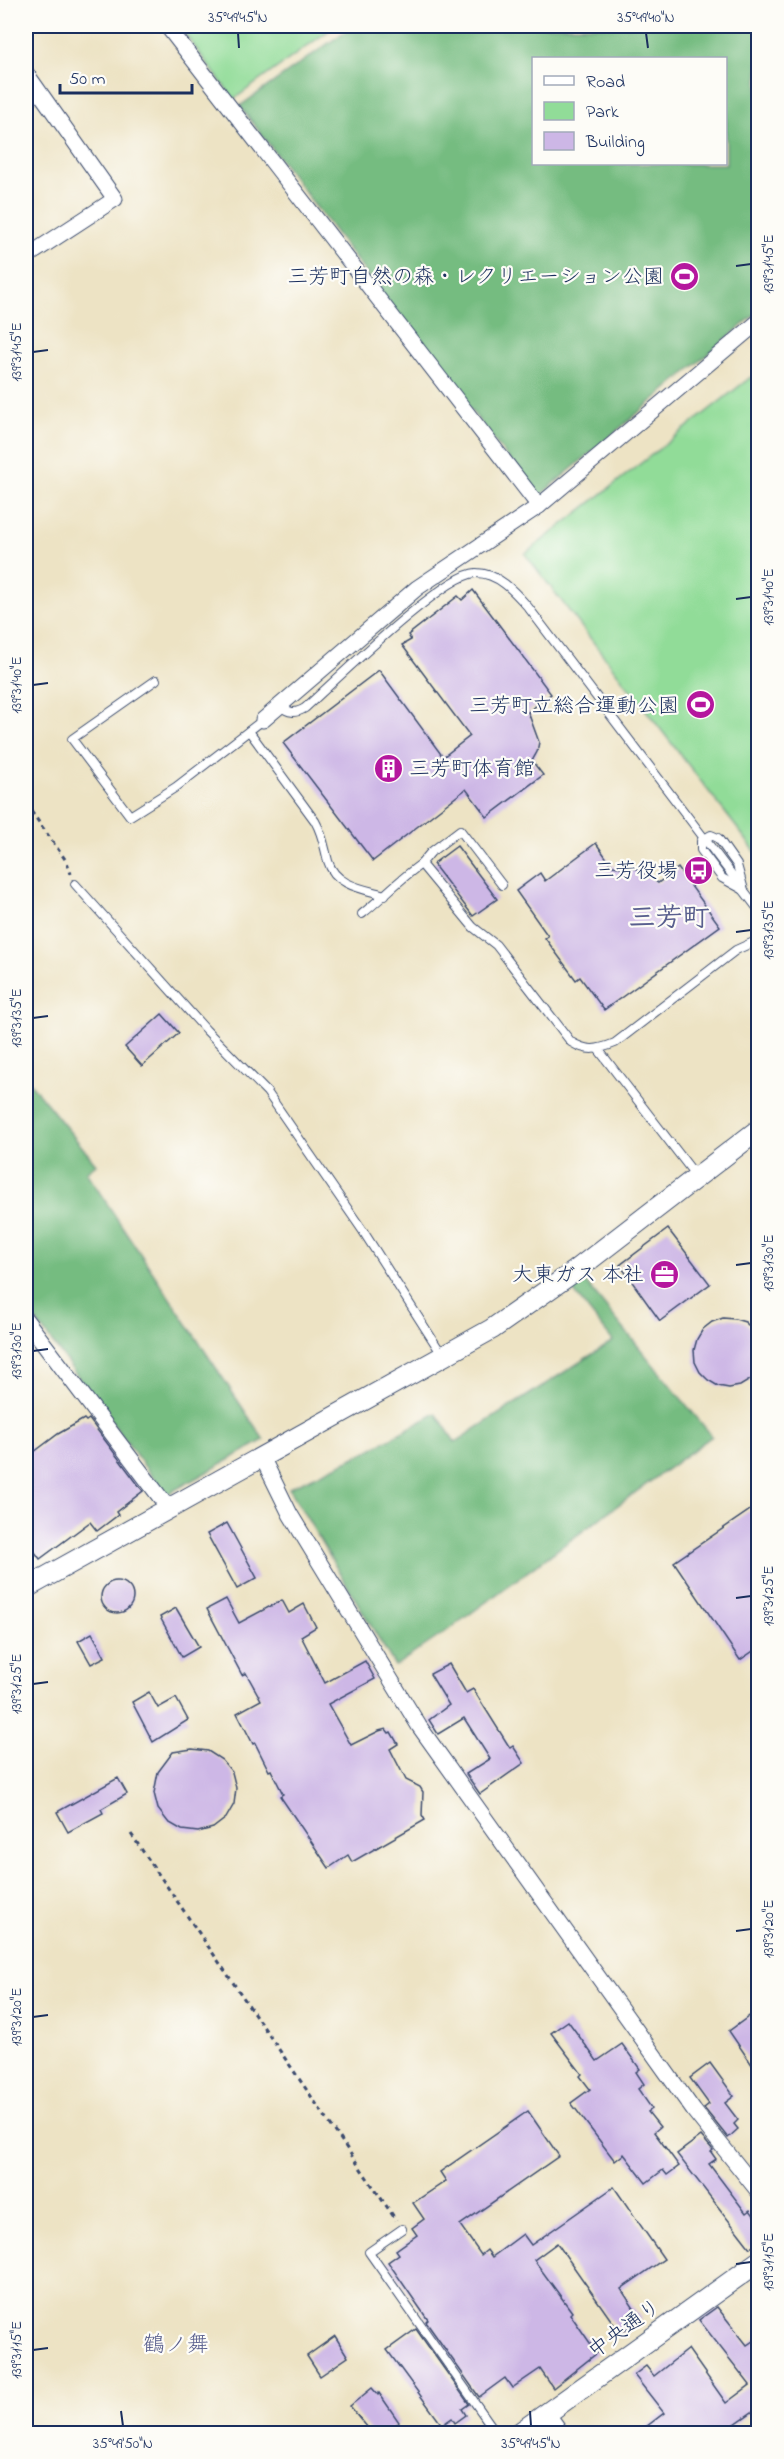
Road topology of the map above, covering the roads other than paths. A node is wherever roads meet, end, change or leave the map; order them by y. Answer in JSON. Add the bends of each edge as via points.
{"nodes":[{"id":1,"x":167,"y":26,"type":"edge"},
{"id":2,"x":26,"y":73,"type":"edge"},
{"id":3,"x":26,"y":257,"type":"edge"},
{"id":4,"x":759,"y":322,"type":"edge"},
{"id":5,"x":539,"y":506,"type":"junction"},
{"id":6,"x":156,"y":680,"type":"dead end"},
{"id":7,"x":280,"y":706,"type":"junction"},
{"id":8,"x":263,"y":720,"type":"joint"},
{"id":9,"x":249,"y":731,"type":"junction"},
{"id":10,"x":421,"y":864,"type":"junction"},
{"id":11,"x":75,"y":884,"type":"road end"},
{"id":12,"x":502,"y":885,"type":"dead end"},
{"id":13,"x":385,"y":895,"type":"junction"},
{"id":14,"x":759,"y":909,"type":"edge"},
{"id":15,"x":362,"y":914,"type":"dead end"},
{"id":16,"x":759,"y":940,"type":"edge"},
{"id":17,"x":598,"y":1049,"type":"junction"},
{"id":18,"x":759,"y":1130,"type":"edge"},
{"id":19,"x":697,"y":1177,"type":"junction"},
{"id":20,"x":26,"y":1320,"type":"edge"},
{"id":21,"x":444,"y":1357,"type":"junction"},
{"id":22,"x":262,"y":1457,"type":"junction"},
{"id":23,"x":169,"y":1509,"type":"junction"},
{"id":24,"x":26,"y":1588,"type":"edge"},
{"id":25,"x":759,"y":2191,"type":"edge"},
{"id":26,"x":402,"y":2229,"type":"road end"},
{"id":27,"x":759,"y":2262,"type":"edge"},
{"id":28,"x":547,"y":2413,"type":"junction"},
{"id":29,"x":497,"y":2433,"type":"edge"},
{"id":30,"x":518,"y":2433,"type":"edge"},
{"id":31,"x":562,"y":2433,"type":"edge"}],
"edges":[{"from":1,"to":5,"type":"street"},
{"from":2,"to":3,"type":"street","via":[[115,199]]},
{"from":4,"to":5,"type":"street"},
{"from":5,"to":7,"type":"street","via":[[417,588]]},
{"from":6,"to":9,"type":"lane","via":[[72,739],[130,816],[176,787]]},
{"from":7,"to":8,"type":"street"},
{"from":7,"to":14,"type":"lane","via":[[291,713],[305,708],[396,626],[465,574],[495,578],[528,607]]},
{"from":8,"to":9,"type":"lane"},
{"from":9,"to":13,"type":"lane","via":[[315,821],[337,876],[343,882]]},
{"from":10,"to":12,"type":"lane","via":[[430,852],[460,830]]},
{"from":10,"to":13,"type":"lane"},
{"from":10,"to":17,"type":"lane","via":[[466,919],[496,945],[571,1041],[582,1049]]},
{"from":11,"to":21,"type":"lane","via":[[267,1092]]},
{"from":13,"to":15,"type":"lane"},
{"from":16,"to":17,"type":"lane","via":[[736,950],[631,1032]]},
{"from":17,"to":19,"type":"lane"},
{"from":18,"to":19,"type":"street"},
{"from":19,"to":21,"type":"street","via":[[566,1278]]},
{"from":20,"to":23,"type":"street"},
{"from":21,"to":22,"type":"street"},
{"from":22,"to":23,"type":"street"},
{"from":22,"to":25,"type":"street","via":[[290,1514],[419,1726],[694,2111]]},
{"from":23,"to":24,"type":"street"},
{"from":26,"to":29,"type":"lane","via":[[369,2252]]},
{"from":27,"to":28,"type":"street","name":"中央通り"},
{"from":28,"to":30,"type":"street","name":"中央通り"},
{"from":28,"to":31,"type":"street"}]}
